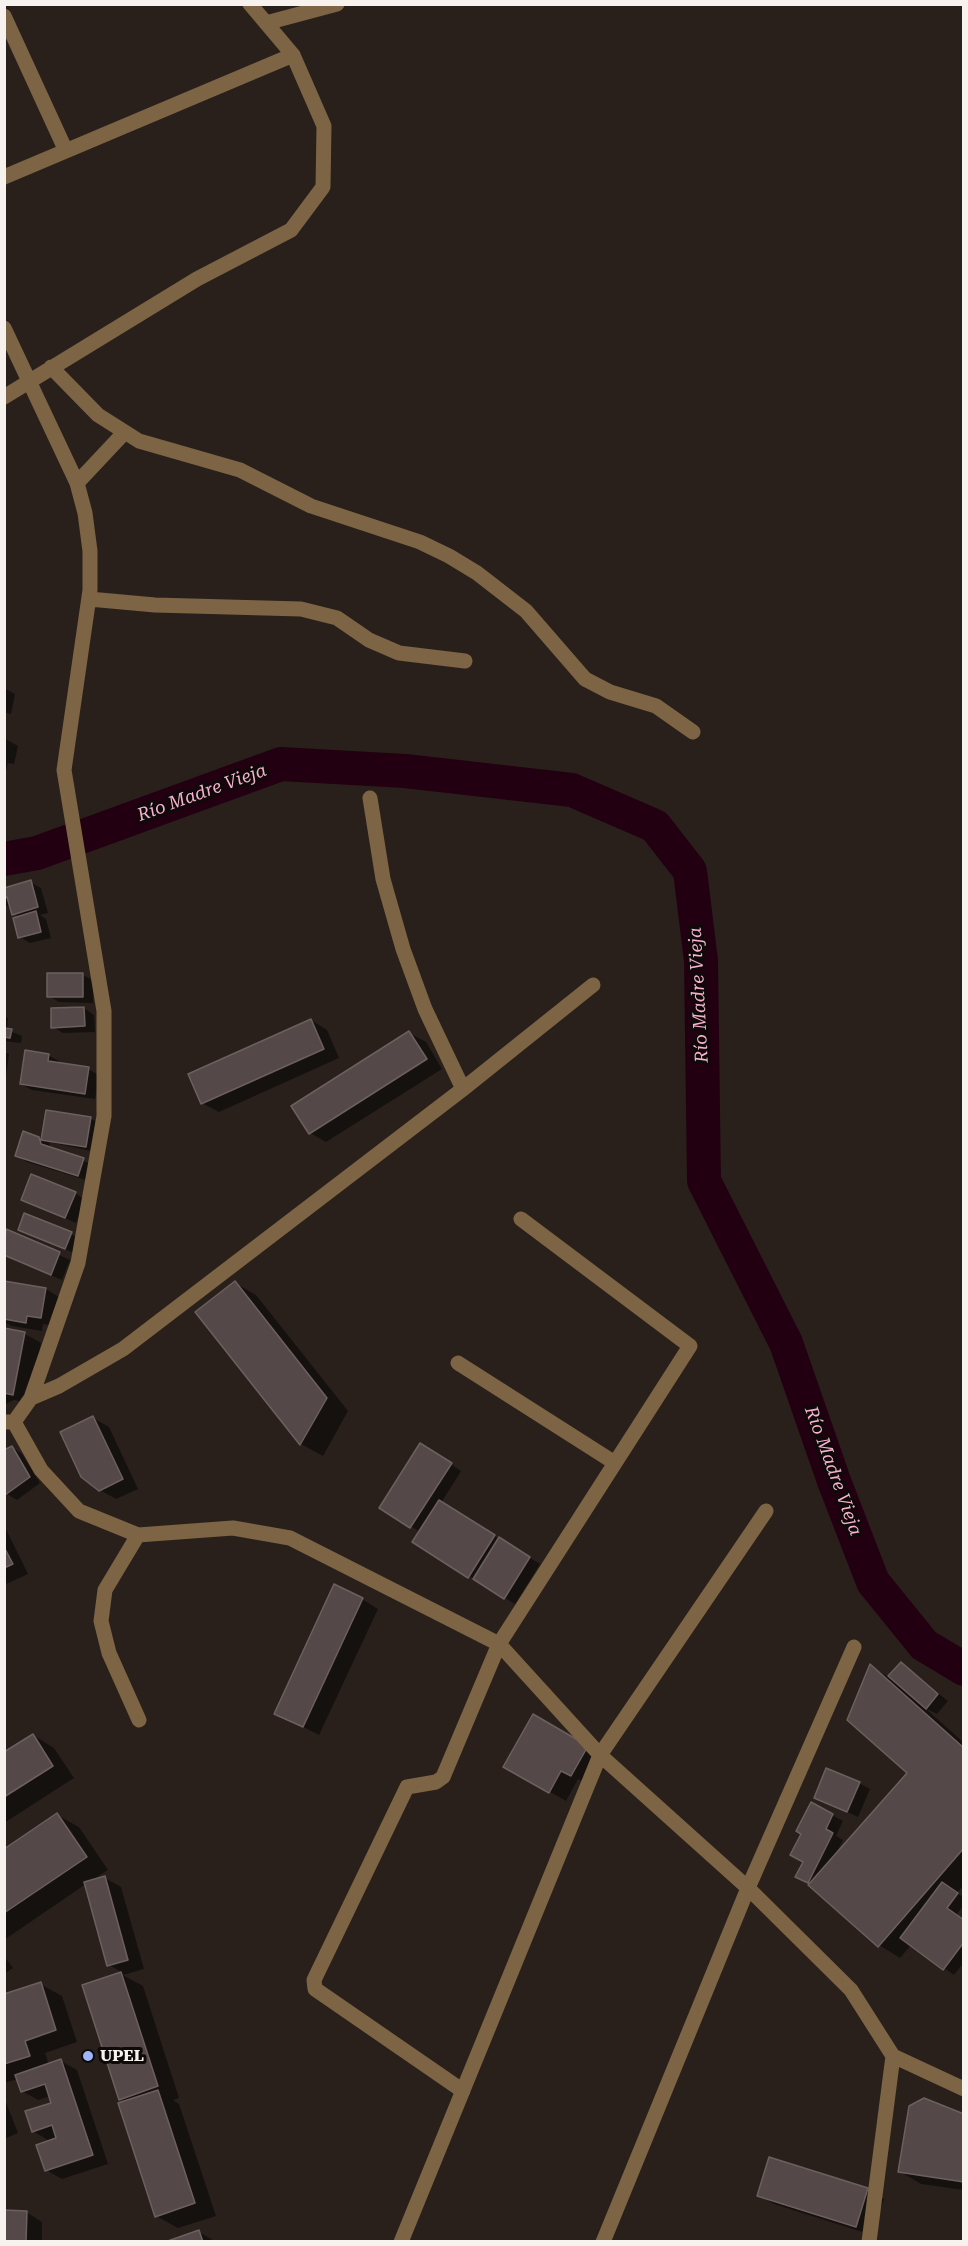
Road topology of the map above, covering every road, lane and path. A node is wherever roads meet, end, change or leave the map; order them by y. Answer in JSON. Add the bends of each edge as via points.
{"nodes":[{"id":1,"x":250,"y":4,"type":"edge"},
{"id":2,"x":338,"y":4,"type":"edge"},
{"id":3,"x":4,"y":16,"type":"edge"},
{"id":4,"x":266,"y":23,"type":"junction"},
{"id":5,"x":293,"y":55,"type":"junction"},
{"id":6,"x":66,"y":151,"type":"junction"},
{"id":7,"x":4,"y":177,"type":"edge"},
{"id":8,"x":4,"y":328,"type":"edge"},
{"id":9,"x":51,"y":367,"type":"junction"},
{"id":10,"x":30,"y":379,"type":"junction"},
{"id":11,"x":4,"y":397,"type":"edge"},
{"id":12,"x":123,"y":434,"type":"junction"},
{"id":13,"x":77,"y":483,"type":"junction"},
{"id":14,"x":88,"y":599,"type":"junction"},
{"id":15,"x":465,"y":661,"type":"dead end"},
{"id":16,"x":693,"y":732,"type":"dead end"},
{"id":17,"x":370,"y":798,"type":"dead end"},
{"id":18,"x":593,"y":985,"type":"dead end"},
{"id":19,"x":463,"y":1089,"type":"junction"},
{"id":20,"x":521,"y":1219,"type":"dead end"},
{"id":21,"x":458,"y":1363,"type":"dead end"},
{"id":22,"x":31,"y":1398,"type":"junction"},
{"id":23,"x":9,"y":1422,"type":"edge"},
{"id":24,"x":615,"y":1463,"type":"junction"},
{"id":25,"x":766,"y":1511,"type":"dead end"},
{"id":26,"x":138,"y":1534,"type":"junction"},
{"id":27,"x":499,"y":1644,"type":"junction"},
{"id":28,"x":854,"y":1647,"type":"dead end"},
{"id":29,"x":139,"y":1719,"type":"dead end"},
{"id":30,"x":600,"y":1755,"type":"junction"},
{"id":31,"x":748,"y":1888,"type":"junction"},
{"id":32,"x":893,"y":2056,"type":"junction"},
{"id":33,"x":963,"y":2089,"type":"edge"},
{"id":34,"x":463,"y":2091,"type":"junction"},
{"id":35,"x":401,"y":2241,"type":"edge"},
{"id":36,"x":603,"y":2241,"type":"edge"},
{"id":37,"x":869,"y":2241,"type":"edge"}],
"edges":[{"from":1,"to":4,"type":"street"},
{"from":2,"to":4,"type":"street"},
{"from":3,"to":6,"type":"street"},
{"from":4,"to":5,"type":"street"},
{"from":5,"to":6,"type":"street"},
{"from":5,"to":9,"type":"street","via":[[324,126],[323,187],[291,230],[197,279]]},
{"from":6,"to":7,"type":"street"},
{"from":8,"to":10,"type":"street"},
{"from":9,"to":10,"type":"street"},
{"from":9,"to":12,"type":"street","via":[[98,415]]},
{"from":10,"to":11,"type":"street"},
{"from":10,"to":13,"type":"street"},
{"from":12,"to":13,"type":"street"},
{"from":12,"to":16,"type":"street","via":[[155,448],[240,470],[311,506],[420,542],[449,556],[526,611],[585,679],[610,692],[656,706]]},
{"from":13,"to":14,"type":"street","via":[[90,551]]},
{"from":14,"to":15,"type":"street","via":[[301,609],[337,618],[369,640],[399,653]]},
{"from":14,"to":22,"type":"street","via":[[64,770],[104,1011],[104,1116],[78,1263]]},
{"from":17,"to":19,"type":"street","via":[[383,879],[403,949],[425,1009]]},
{"from":18,"to":19,"type":"street"},
{"from":19,"to":22,"type":"street","via":[[123,1349]]},
{"from":20,"to":24,"type":"street","via":[[690,1346]]},
{"from":21,"to":24,"type":"street"},
{"from":22,"to":23,"type":"street"},
{"from":23,"to":26,"type":"street","via":[[41,1470],[79,1510]]},
{"from":24,"to":27,"type":"street"},
{"from":25,"to":30,"type":"street"},
{"from":26,"to":27,"type":"street","via":[[233,1528],[290,1538]]},
{"from":26,"to":29,"type":"street","via":[[105,1590],[101,1621],[109,1653]]},
{"from":27,"to":30,"type":"street"},
{"from":27,"to":34,"type":"street","via":[[443,1777],[407,1787],[314,1980],[315,1989]]},
{"from":28,"to":31,"type":"street"},
{"from":30,"to":31,"type":"street"},
{"from":30,"to":34,"type":"street"},
{"from":31,"to":32,"type":"street","via":[[851,1989]]},
{"from":31,"to":36,"type":"street"},
{"from":32,"to":33,"type":"street"},
{"from":32,"to":37,"type":"street"},
{"from":34,"to":35,"type":"street"}]}
